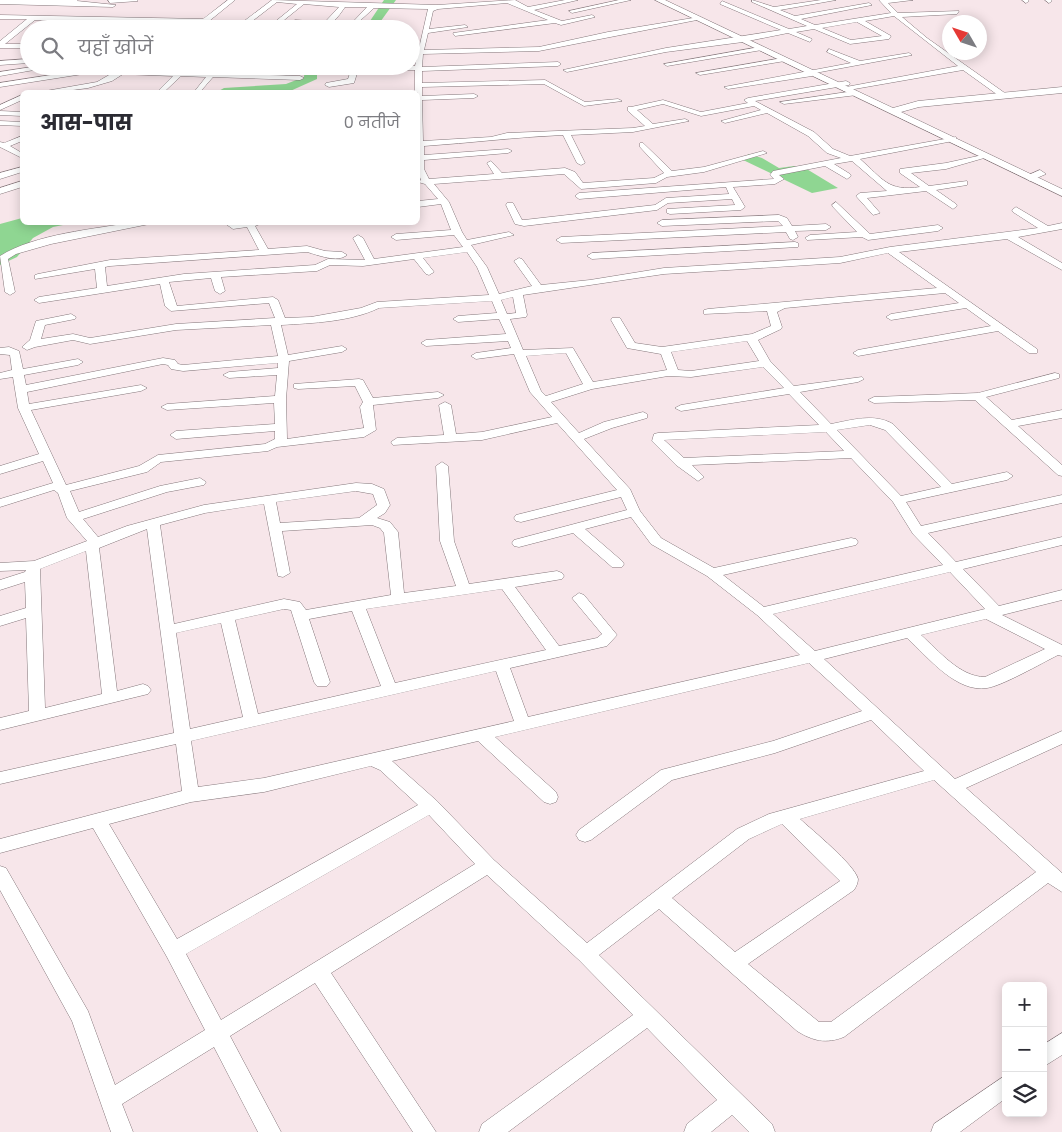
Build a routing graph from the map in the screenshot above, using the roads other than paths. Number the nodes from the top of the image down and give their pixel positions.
1 (232, 0) edge
2 (276, 0) edge
3 (510, 0) edge
4 (575, 0) edge
5 (628, 0) edge
6 (659, 0) edge
7 (669, 0) edge
8 (833, 0) edge
9 (910, 0) edge
10 (135, 1) edge
11 (754, 1) edge
12 (883, 1) edge
13 (0, 2) edge
14 (72, 2) edge
15 (111, 2) edge
16 (30, 3) junction
17 (302, 3) junction
18 (342, 3) edge
19 (457, 3) edge
20 (722, 3) dead end
21 (51, 4) junction
22 (948, 5) dead end
23 (372, 6) junction
24 (869, 6) dead end
25 (439, 7) junction
26 (528, 9) junction
27 (774, 9) junction
28 (572, 11) dead end
29 (62, 12) junction
30 (83, 12) dead end
31 (149, 12) dead end
32 (893, 12) junction
33 (957, 12) dead end
34 (0, 17) edge
35 (592, 17) dead end
36 (11, 18) junction
37 (33, 18) junction
38 (54, 18) junction
39 (794, 18) junction
40 (699, 19) junction
41 (857, 19) junction
42 (31, 20) edge
43 (138, 20) joint
44 (205, 20) edge
45 (250, 20) edge
46 (280, 20) edge
47 (330, 20) edge
48 (358, 20) edge
49 (499, 20) dead end
50 (555, 21) junction
51 (709, 24) junction
52 (1, 25) dead end
53 (815, 26) junction
54 (20, 29) edge
55 (790, 30) junction
56 (455, 34) dead end
57 (421, 35) junction
58 (12, 36) junction
59 (20, 36) dead end
60 (743, 39) junction
61 (810, 40) dead end
62 (603, 42) dead end
63 (0, 43) edge
64 (20, 45) edge
65 (420, 49) edge
66 (760, 49) junction
67 (829, 51) dead end
68 (910, 55) dead end
69 (474, 60) dead end
70 (783, 60) junction
71 (20, 62) edge
72 (0, 63) edge
73 (420, 63) edge
74 (420, 63) edge
75 (420, 63) edge
76 (558, 64) dead end
77 (667, 64) dead end
78 (859, 64) junction
79 (796, 66) junction
80 (966, 67) junction
81 (567, 70) dead end
82 (20, 71) edge
83 (813, 72) junction
84 (700, 73) dead end
85 (0, 74) edge
86 (73, 75) edge
87 (113, 75) edge
88 (148, 75) edge
89 (178, 75) edge
90 (211, 75) joint
91 (226, 75) joint
92 (289, 75) edge
93 (330, 75) edge
94 (353, 75) edge
95 (418, 75) edge
96 (257, 76) joint
97 (579, 76) dead end
98 (286, 77) junction
99 (300, 78) dead end
100 (724, 78) dead end
101 (144, 79) dead end
102 (555, 81) junction
103 (358, 82) dead end
104 (418, 84) junction
105 (836, 84) junction
106 (0, 85) edge
107 (728, 87) dead end
108 (850, 88) junction
109 (328, 89) edge
110 (353, 89) dead end
111 (70, 90) edge
112 (162, 90) edge
113 (199, 90) edge
114 (418, 90) edge
115 (1062, 90) edge
116 (2, 94) edge
117 (474, 96) dead end
118 (1006, 96) junction
119 (19, 98) edge
120 (618, 101) dead end
121 (836, 103) dead end
122 (756, 105) junction
123 (4, 106) edge
124 (899, 110) junction
125 (769, 112) junction
126 (0, 113) edge
127 (20, 114) edge
128 (685, 121) dead end
129 (725, 121) dead end
130 (0, 123) edge
131 (420, 123) edge
132 (20, 124) edge
133 (420, 124) edge
134 (650, 126) junction
135 (566, 132) junction
136 (20, 139) edge
137 (953, 139) junction
138 (2, 145) edge
139 (643, 145) dead end
140 (508, 151) dead end
141 (763, 153) dead end
142 (20, 155) edge
143 (987, 156) junction
144 (852, 159) junction
145 (491, 163) dead end
146 (581, 163) dead end
147 (827, 164) junction
148 (420, 166) edge
149 (0, 167) edge
150 (20, 171) edge
151 (11, 173) junction
152 (670, 174) junction
153 (0, 176) edge
154 (500, 176) junction
155 (847, 176) dead end
156 (1035, 176) junction
157 (964, 183) dead end
158 (426, 184) edge
159 (727, 184) junction
160 (1062, 184) edge
161 (20, 185) edge
162 (929, 188) junction
163 (0, 191) edge
164 (898, 192) junction
165 (1062, 193) edge
166 (579, 196) dead end
167 (735, 196) junction
168 (444, 200) junction
169 (662, 202) junction
170 (420, 204) edge
171 (510, 205) dead end
172 (572, 205) dead end
173 (836, 206) dead end
174 (953, 206) dead end
175 (732, 208) junction
176 (1016, 210) dead end
177 (670, 211) dead end
178 (876, 213) dead end
179 (738, 220) junction
180 (662, 223) dead end
181 (142, 225) edge
182 (251, 225) edge
183 (1062, 226) edge
184 (826, 228) dead end
185 (938, 228) dead end
186 (1048, 230) junction
187 (789, 231) junction
188 (457, 232) junction
189 (509, 234) dead end
190 (865, 235) junction
191 (1009, 236) junction
192 (396, 237) dead end
193 (358, 238) dead end
194 (561, 240) dead end
195 (795, 243) junction
196 (466, 246) junction
197 (739, 248) junction
198 (888, 250) junction
199 (265, 252) junction
200 (416, 256) junction
201 (592, 256) dead end
202 (370, 259) junction
203 (156, 260) junction
204 (519, 261) dead end
205 (802, 263) junction
206 (100, 265) junction
207 (741, 266) junction
208 (1062, 267) edge
209 (429, 272) dead end
210 (215, 274) junction
211 (38, 277) dead end
212 (160, 281) junction
213 (538, 288) junction
214 (102, 290) junction
215 (946, 290) junction
216 (220, 291) dead end
217 (10, 292) dead end
218 (518, 294) junction
219 (496, 298) junction
220 (39, 300) dead end
221 (967, 305) junction
222 (777, 307) junction
223 (708, 312) dead end
224 (504, 316) junction
225 (71, 317) dead end
226 (891, 317) dead end
227 (458, 319) dead end
228 (616, 320) dead end
229 (278, 321) junction
230 (999, 328) junction
231 (513, 337) junction
232 (752, 338) junction
233 (426, 343) dead end
234 (32, 344) junction
235 (342, 349) dead end
236 (662, 350) junction
237 (0, 351) edge
238 (1033, 351) dead end
239 (519, 352) junction
240 (15, 353) junction
241 (858, 353) dead end
242 (476, 356) dead end
243 (78, 362) dead end
244 (766, 363) junction
245 (283, 365) junction
246 (18, 372) junction
247 (674, 373) junction
248 (229, 375) dead end
249 (0, 376) edge
250 (1055, 376) dead end
251 (858, 379) dead end
252 (298, 386) dead end
253 (590, 386) junction
254 (141, 388) dead end
255 (792, 389) junction
256 (20, 390) junction
257 (978, 396) junction
258 (280, 399) junction
259 (442, 400) joint
260 (874, 400) dead end
261 (543, 401) junction
262 (369, 402) junction
263 (167, 407) dead end
264 (24, 408) junction
265 (681, 408) dead end
266 (1062, 414) edge
267 (643, 416) dead end
268 (559, 418) junction
269 (1010, 424) junction
270 (280, 427) junction
271 (829, 428) junction
272 (176, 435) dead end
273 (451, 438) junction
274 (576, 438) junction
275 (397, 442) dead end
276 (278, 444) junction
277 (854, 454) junction
278 (45, 456) junction
279 (680, 462) junction
280 (442, 466) dead end
281 (0, 470) edge
282 (1062, 472) edge
283 (1007, 476) dead end
284 (698, 478) dead end
285 (200, 482) dead end
286 (59, 487) junction
287 (950, 489) junction
288 (625, 492) junction
289 (268, 498) junction
290 (1062, 499) edge
291 (898, 500) junction
292 (0, 503) edge
293 (634, 512) junction
294 (74, 518) junction
295 (521, 518) dead end
296 (364, 520) junction
297 (153, 523) junction
298 (274, 527) junction
299 (576, 528) junction
300 (918, 531) junction
301 (1062, 540) edge
302 (850, 542) dead end
303 (519, 543) dead end
304 (94, 545) junction
305 (617, 564) dead end
306 (950, 565) junction
307 (0, 567) edge
308 (34, 570) junction
309 (283, 573) dead end
310 (712, 573) junction
311 (557, 576) dead end
312 (506, 584) junction
313 (0, 585) edge
314 (464, 590) junction
315 (1062, 595) edge
316 (579, 598) dead end
317 (398, 599) junction
318 (356, 605) junction
319 (33, 611) junction
320 (762, 612) junction
321 (991, 612) junction
322 (300, 616) junction
323 (227, 617) junction
324 (0, 621) edge
325 (168, 630) junction
326 (910, 633) junction
327 (1060, 650) edge
328 (556, 653) junction
329 (812, 657) junction
330 (501, 665) junction
331 (322, 682) dead end
332 (143, 690) dead end
333 (390, 690) junction
334 (110, 698) junction
335 (874, 713) junction
336 (37, 715) junction
337 (252, 720) junction
338 (0, 724) edge
339 (523, 724) junction
340 (481, 734) junction
341 (182, 736) junction
342 (1062, 737) edge
343 (383, 765) junction
344 (938, 773) junction
345 (0, 778) edge
346 (954, 787) junction
347 (191, 795) junction
348 (550, 797) dead end
349 (431, 806) junction
350 (785, 816) junction
351 (97, 819) junction
352 (585, 835) dead end
353 (0, 846) edge
354 (488, 865) junction
355 (0, 873) edge
356 (1055, 878) edge
357 (659, 898) junction
358 (174, 952) junction
359 (586, 954) junction
360 (734, 963) junction
361 (318, 970) junction
362 (647, 1016) junction
363 (216, 1034) junction
364 (1062, 1044) edge
365 (1047, 1054) edge
366 (1002, 1088) edge
367 (110, 1100) junction
368 (732, 1102) junction
369 (954, 1129) edge
370 (122, 1132) edge
371 (270, 1132) edge
372 (424, 1132) edge
373 (490, 1132) edge
374 (695, 1132) edge
375 (764, 1132) edge

1 - 44 street
2 - 17 street
2 - 45 street
3 - 19 street
3 - 26 street
4 - 26 street
5 - 28 street
6 - 40 main road
7 - 60 main road
8 - 27 street
9 - 12 street
10 - 15 street
11 - 27 street
12 - 32 street
13 - 16 street
14 - 15 street
14 - 21 street
14 - 29 street
16 - 21 street
16 - 36 street
17 - 18 street
17 - 46 street
18 - 23 street
18 - 47 street
19 - 25 street
20 - 55 street
21 - 37 street
22 - 32 street
23 - 25 street
23 - 48 street
24 - 39 street
25 - 57 street
26 - 50 street
27 - 39 street
29 - 30 street
29 - 38 street
31 - 43 street
32 - 33 street
32 - 41 street
32 - 80 street
34 - 36 street
35 - 50 street
36 - 37 street
36 - 52 street
37 - 38 street
37 - 42 street
38 - 43 street
39 - 53 street
40 - 51 main road
40 - 73 street
41 - 53 street
41 - 53 street
49 - 57 street
50 - 56 street
51 - 60 main road
51 - 62 street
53 - 55 street
54 - 58 street
55 - 60 street
55 - 61 street
57 - 65 street
58 - 59 street
58 - 63 street
60 - 66 main road
60 - 81 street
60 - 83 main road
63 - 64 street
66 - 70 main road
66 - 77 street
67 - 78 street
68 - 78 street
69 - 74 street
70 - 79 main road
70 - 84 street
71 - 72 street
75 - 76 street
78 - 83 street
79 - 83 main road
79 - 100 street
80 - 108 street
80 - 118 street
82 - 85 street
83 - 105 main road
83 - 107 street
83 - 108 main road
86 - 106 street
87 - 111 street
88 - 101 street
89 - 112 street
90 - 91 street
90 - 113 street
91 - 96 street
92 - 98 street
93 - 109 street
94 - 109 street
95 - 104 street
96 - 98 street
97 - 102 street
98 - 99 street
102 - 104 street
102 - 120 street
103 - 110 street
104 - 114 street
105 - 108 main road
105 - 122 street
108 - 122 street
108 - 124 main road
115 - 118 main road
116 - 119 street
117 - 131 street
118 - 124 main road
119 - 123 street
121 - 125 street
122 - 125 street
122 - 134 street
124 - 137 main road
124 - 156 main road
125 - 129 street
125 - 144 street
126 - 127 street
128 - 134 street
130 - 132 street
133 - 135 street
134 - 135 street
135 - 146 street
136 - 138 street
137 - 143 main road
137 - 144 street
138 - 142 street
139 - 152 street
140 - 148 street
141 - 152 street
143 - 156 main road
143 - 162 street
144 - 147 street
144 - 164 street
145 - 154 street
147 - 155 street
147 - 159 street
148 - 158 street
149 - 151 street
150 - 151 street
151 - 153 street
152 - 154 street
154 - 158 street
156 - 160 main road
156 - 165 main road
157 - 162 street
158 - 168 street
159 - 166 street
159 - 167 street
161 - 163 street
162 - 164 street
162 - 174 street
164 - 178 street
167 - 169 street
167 - 175 street
168 - 170 street
168 - 188 street
169 - 171 street
169 - 172 street
173 - 190 street
175 - 177 street
175 - 179 street
176 - 186 street
179 - 180 street
179 - 187 street
181 - 217 street
182 - 199 street
183 - 186 street
184 - 187 street
185 - 190 street
186 - 191 street
187 - 194 street
187 - 195 street
188 - 192 street
188 - 196 street
189 - 196 street
190 - 195 street
190 - 198 street
191 - 198 street
191 - 208 street
193 - 202 street
195 - 197 street
195 - 205 street
196 - 200 street
196 - 219 street
197 - 201 street
197 - 207 street
198 - 205 street
198 - 215 street
199 - 202 street
199 - 203 street
200 - 202 street
200 - 209 street
202 - 210 street
203 - 206 street
203 - 212 street
204 - 213 street
205 - 207 street
206 - 211 street
206 - 214 street
207 - 213 street
210 - 212 street
210 - 216 street
212 - 214 street
212 - 229 street
213 - 218 street
214 - 220 street
215 - 221 street
215 - 222 street
218 - 219 street
218 - 224 street
219 - 224 street
219 - 229 street
221 - 226 street
221 - 230 street
222 - 223 street
222 - 232 street
224 - 227 street
224 - 231 street
225 - 234 street
228 - 236 street
229 - 234 street
229 - 245 street
230 - 238 street
230 - 241 street
231 - 233 street
231 - 239 street
232 - 236 street
232 - 244 street
234 - 240 street
235 - 245 street
236 - 247 street
237 - 240 street
239 - 242 street
239 - 253 street
239 - 261 street
240 - 246 street
243 - 246 street
244 - 247 street
244 - 255 street
245 - 248 street
245 - 256 street
245 - 258 street
246 - 249 street
246 - 256 street
247 - 253 street
250 - 257 street
251 - 255 street
252 - 262 street
253 - 261 street
254 - 264 street
255 - 265 street
255 - 271 street
256 - 264 street
257 - 260 street
257 - 269 street
258 - 263 street
258 - 270 street
259 - 262 street
259 - 273 street
261 - 268 street
262 - 276 street
264 - 278 street
266 - 269 street
267 - 274 street
268 - 273 street
268 - 274 street
269 - 282 street
270 - 272 street
270 - 276 street
271 - 277 street
271 - 279 street
271 - 287 street
273 - 275 street
274 - 288 street
276 - 286 street
277 - 279 street
277 - 291 street
278 - 281 street
278 - 286 street
279 - 284 street
280 - 314 street
283 - 287 street
285 - 294 street
286 - 292 street
286 - 294 street
287 - 291 street
288 - 293 street
288 - 295 street
289 - 296 street
289 - 297 street
289 - 298 street
290 - 300 street
291 - 300 street
293 - 299 street
293 - 310 street
294 - 304 street
296 - 298 street
296 - 317 street
297 - 304 street
297 - 325 street
298 - 309 street
299 - 303 street
299 - 305 street
300 - 306 street
301 - 306 street
302 - 310 street
304 - 308 street
304 - 334 street
306 - 320 street
306 - 321 street
307 - 308 street
308 - 313 street
308 - 319 street
310 - 320 street
311 - 312 street
312 - 314 street
312 - 328 street
314 - 317 street
315 - 321 street
316 - 328 street
317 - 318 street
318 - 322 street
318 - 333 street
319 - 324 street
319 - 336 street
320 - 329 street
321 - 326 street
321 - 327 street
322 - 323 street
322 - 331 street
323 - 325 street
323 - 337 street
325 - 341 street
326 - 327 street
326 - 329 street
328 - 330 street
329 - 335 street
329 - 339 street
330 - 333 street
330 - 339 street
332 - 334 street
333 - 337 street
334 - 336 street
335 - 344 street
335 - 352 street
336 - 338 street
337 - 341 street
339 - 340 street
340 - 343 street
340 - 348 street
341 - 345 street
341 - 347 street
342 - 346 street
343 - 347 street
343 - 349 street
344 - 346 street
344 - 350 street
346 - 356 street
347 - 351 street
349 - 354 street
349 - 358 street
350 - 357 street
350 - 360 street
351 - 353 street
351 - 358 street
354 - 359 street
354 - 361 street
355 - 367 street
356 - 360 street
357 - 359 street
357 - 360 street
358 - 363 street
359 - 362 street
361 - 363 street
361 - 372 street
362 - 368 street
362 - 373 street
363 - 367 street
363 - 371 street
364 - 365 street
366 - 369 street
367 - 370 street
368 - 374 street
368 - 375 street

